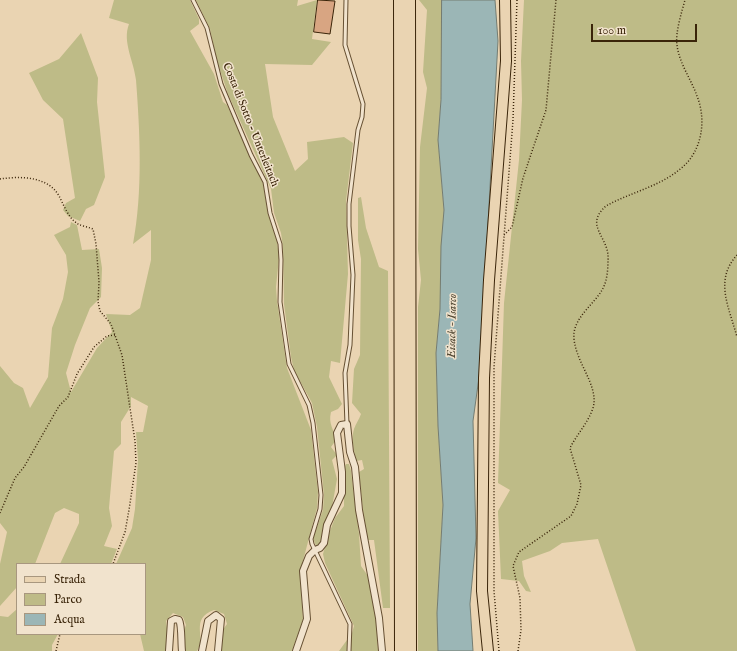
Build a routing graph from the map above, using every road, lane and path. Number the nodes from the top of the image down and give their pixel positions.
1 (193, 0) edge
2 (346, 0) edge
3 (400, 0) edge
4 (410, 0) edge
5 (505, 0) edge
6 (516, 0) edge
7 (556, 0) edge
8 (685, 0) edge
9 (0, 179) edge
10 (503, 236) junction
11 (737, 255) edge
12 (115, 335) junction
13 (737, 337) edge
14 (347, 424) junction
15 (0, 513) edge
16 (315, 550) junction
17 (113, 563) edge
18 (60, 635) edge
19 (56, 651) edge
20 (169, 651) edge
21 (182, 651) edge
22 (202, 651) edge
23 (218, 651) edge
24 (296, 651) edge
25 (349, 651) edge
26 (382, 651) edge
27 (401, 651) edge
28 (410, 651) edge
29 (488, 651) edge
30 (499, 651) edge
31 (518, 651) edge

1 - 16 lane, Costa di Sotto - Unterleitach
2 - 14 lane
3 - 27 highway
4 - 28 highway
5 - 29 main road
6 - 10 path
7 - 10 path
8 - 31 path
9 - 12 path
10 - 30 path
11 - 13 path
12 - 15 path
12 - 17 path
14 - 16 street
14 - 26 street
16 - 24 street
16 - 25 lane, Costa di Sotto - Unterleitach
18 - 19 path
20 - 21 street
22 - 23 street

